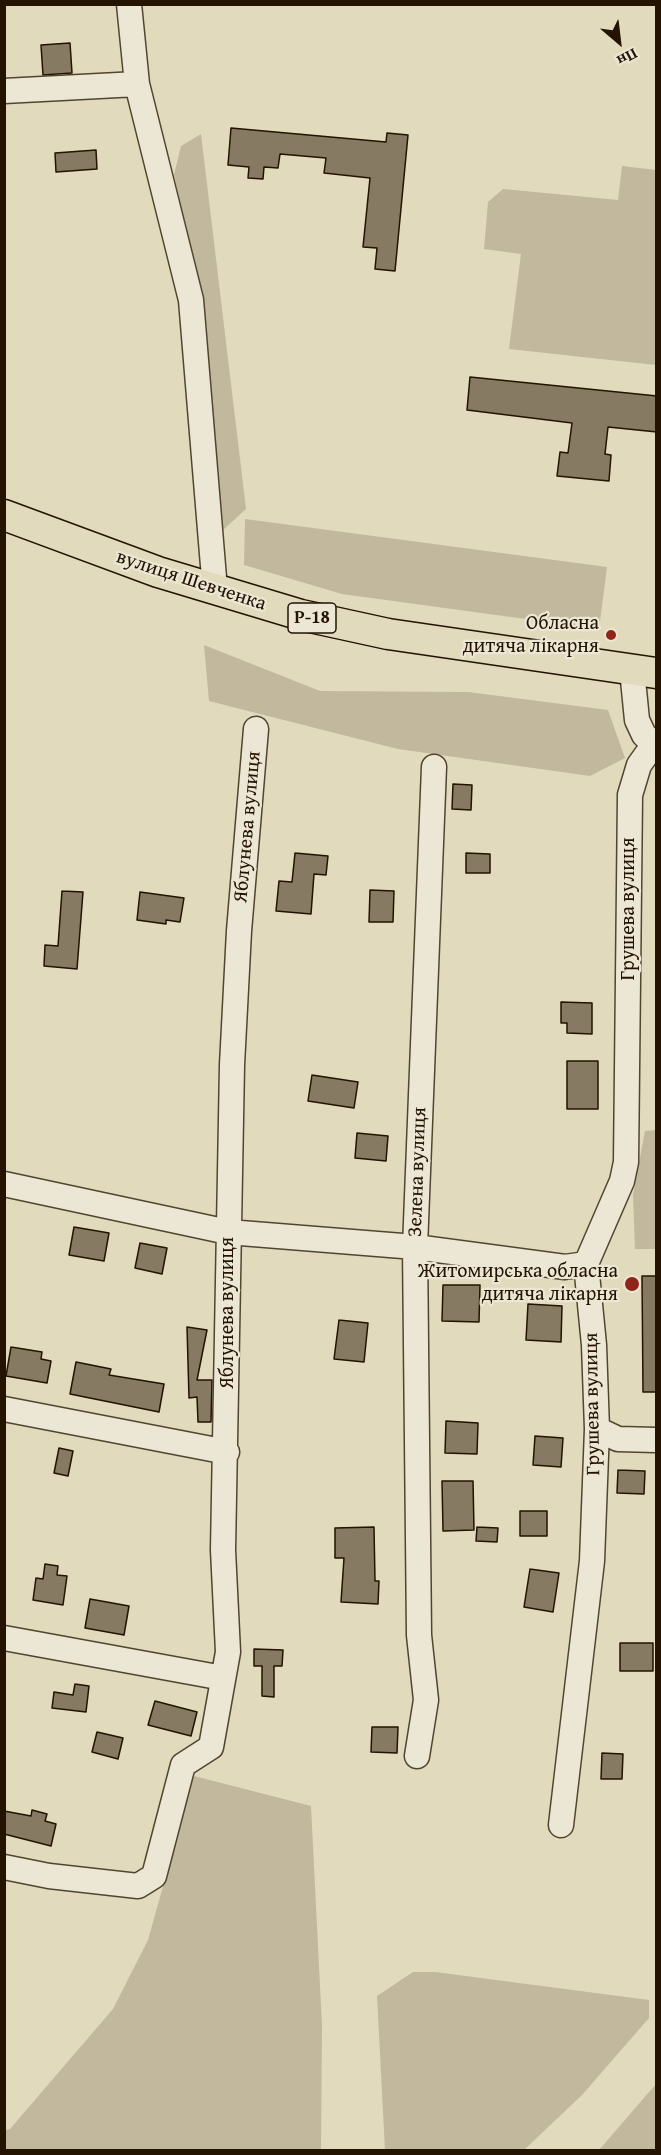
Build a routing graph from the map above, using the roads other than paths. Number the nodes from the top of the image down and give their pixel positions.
1 (129, 4) edge
2 (137, 84) junction
3 (4, 91) edge
4 (4, 515) edge
5 (215, 590) junction
6 (644, 671) edge
7 (256, 729) dead end
8 (656, 744) edge
9 (434, 767) dead end
10 (4, 1184) edge
11 (228, 1232) junction
12 (415, 1247) junction
13 (586, 1264) junction
14 (4, 1409) edge
15 (597, 1429) junction
16 (657, 1440) edge
17 (227, 1452) junction
18 (4, 1638) edge
19 (223, 1678) junction
20 (417, 1756) dead end
21 (561, 1825) dead end
22 (4, 1867) edge

1 - 2 street
2 - 3 street
2 - 5 street
4 - 5 main road, вулиця Шевченка / Р-18
5 - 6 main road, вулиця Шевченка / Р-18
6 - 8 street
7 - 11 street, Яблунева вулиця
8 - 13 street, Грушева вулиця
9 - 12 street, Зелена вулиця
10 - 11 street
11 - 12 street
11 - 17 street, Яблунева вулиця
12 - 13 street
12 - 20 street, Зелена вулиця
13 - 15 street, Грушева вулиця
14 - 17 street
15 - 16 street
15 - 21 street, Грушева вулиця
17 - 19 street, Яблунева вулиця
18 - 19 street
19 - 22 street, Яблунева вулиця

